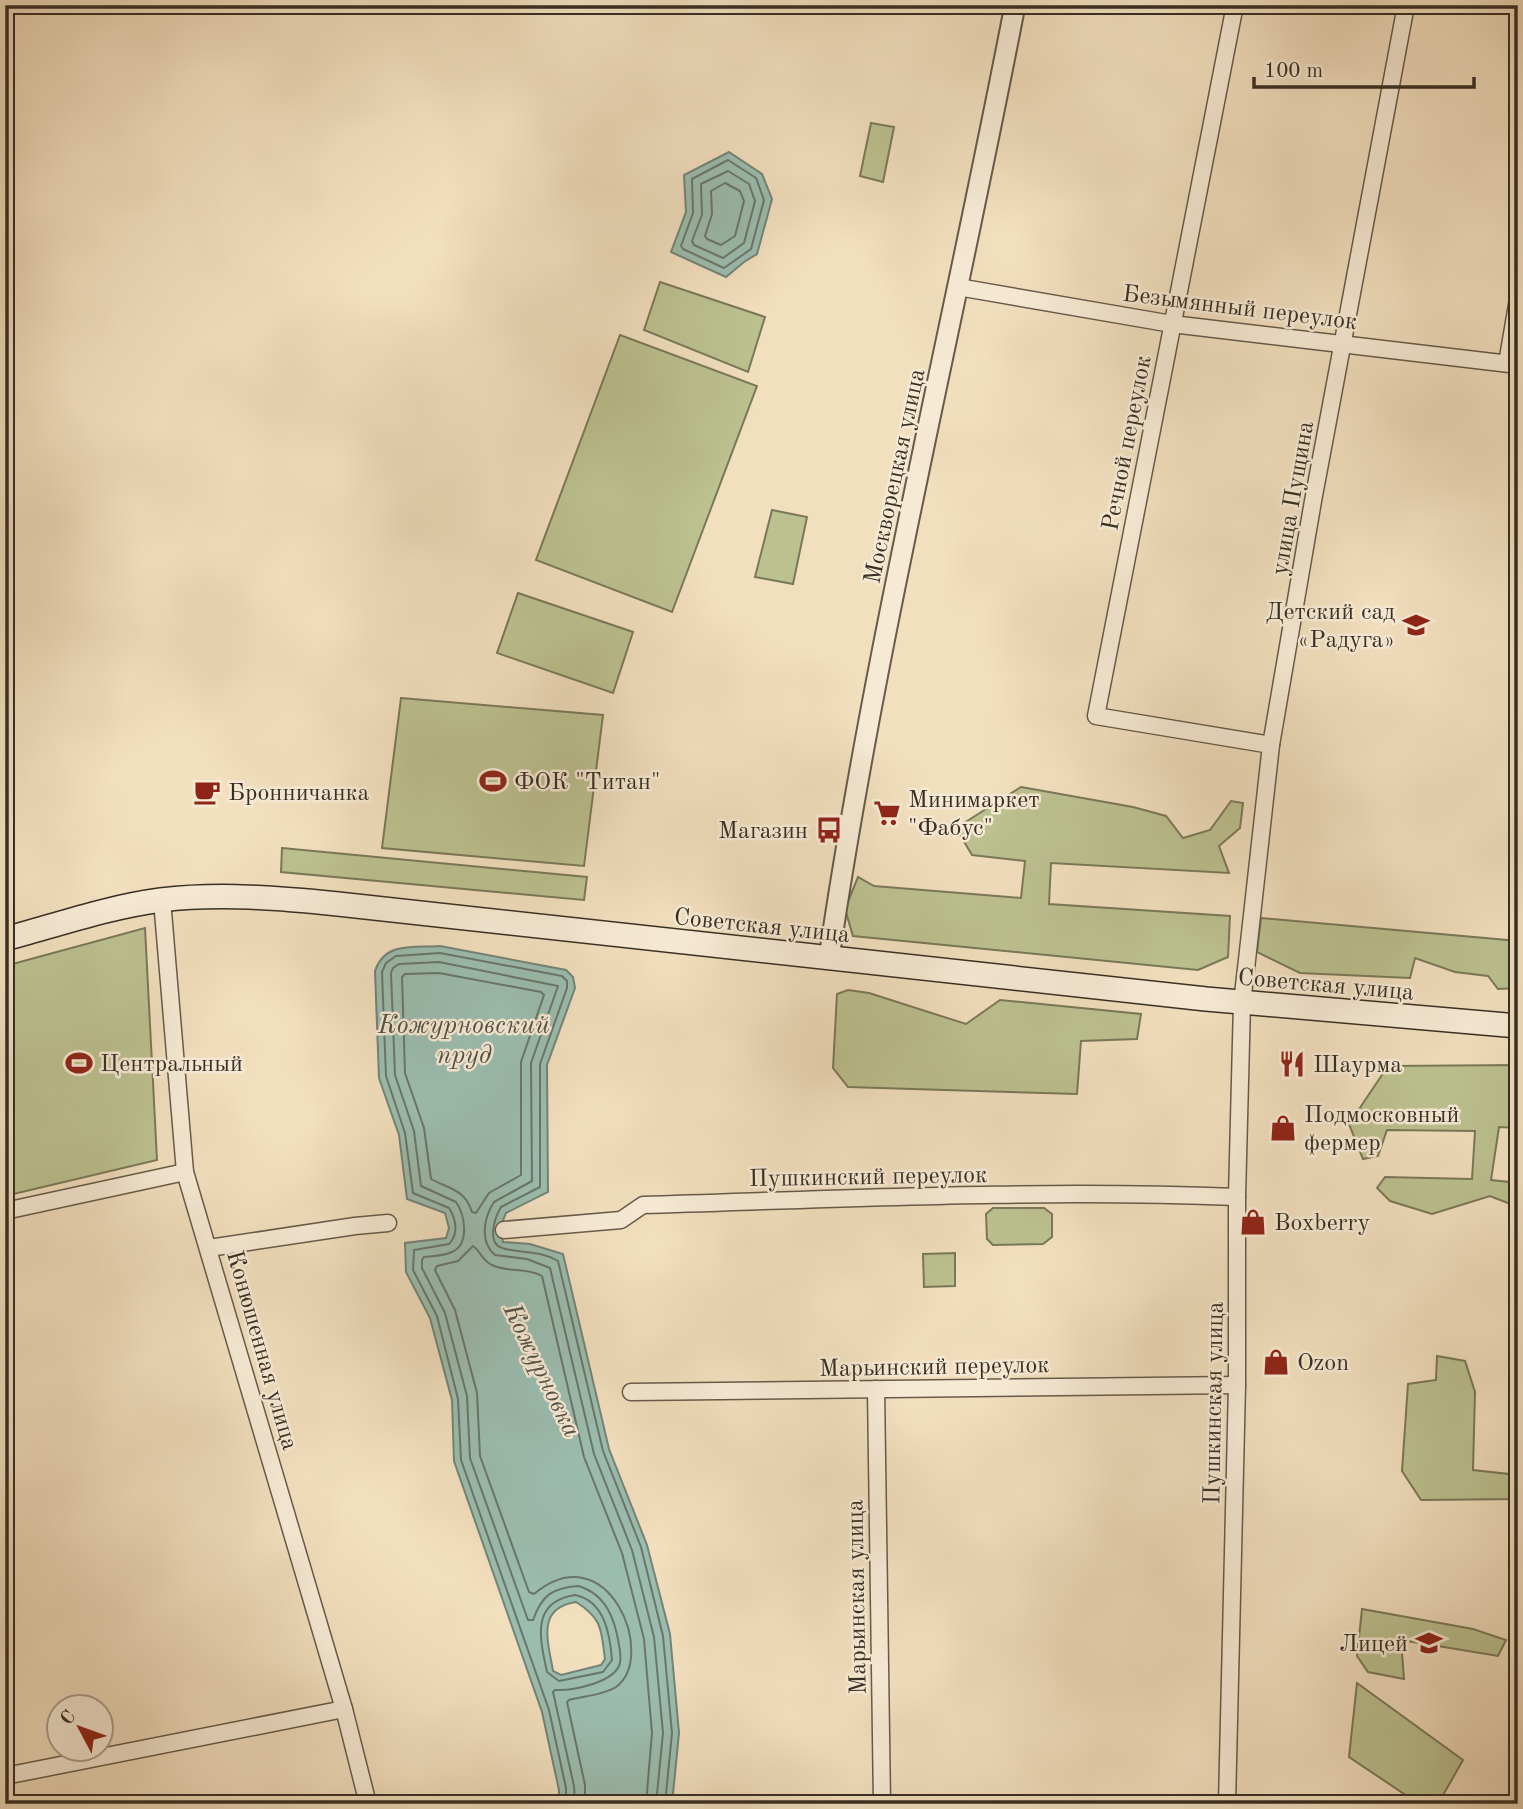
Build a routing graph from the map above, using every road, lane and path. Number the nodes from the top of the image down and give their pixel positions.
1 (1015, 5) edge
2 (1235, 5) edge
3 (1406, 5) edge
4 (958, 287) junction
5 (1518, 299) edge
6 (1172, 324) junction
7 (1343, 344) junction
8 (1512, 364) edge
9 (1271, 745) junction
10 (162, 900) junction
11 (5, 939) edge
12 (829, 958) junction
13 (1242, 1003) junction
14 (1518, 1026) edge
15 (185, 1172) junction
16 (1237, 1197) junction
17 (5, 1211) edge
18 (388, 1223) dead end
19 (504, 1230) dead end
20 (209, 1248) junction
21 (1237, 1385) junction
22 (876, 1389) junction
23 (631, 1392) dead end
24 (344, 1709) junction
25 (5, 1776) edge
26 (368, 1804) edge
27 (882, 1804) edge
28 (1227, 1804) edge

1 - 4 street, Москворецкая улица
2 - 6 street, Речной переулок
3 - 7 street, улица Пущина
4 - 6 street, Безымянный переулок
4 - 12 street, Москворецкая улица
5 - 8 street
6 - 7 street, Безымянный переулок
6 - 9 street, Речной переулок
7 - 8 street, Безымянный переулок
7 - 9 street, улица Пущина
9 - 13 street, улица Пущина
10 - 11 main road, Советская улица
10 - 12 main road, Советская улица
10 - 15 street, Конюшенная улица
12 - 13 main road, Советская улица
13 - 14 main road, Советская улица
13 - 16 street, Пушкинская улица
15 - 17 street
15 - 20 street, Конюшенная улица
16 - 19 street, Пушкинский переулок
16 - 21 street, Пушкинская улица
18 - 20 street
20 - 24 street, Конюшенная улица
21 - 22 street, Марьинский переулок
21 - 28 street, Пушкинская улица
22 - 23 street, Марьинский переулок
22 - 27 street, Марьинская улица
24 - 25 street
24 - 26 street, Конюшенная улица

